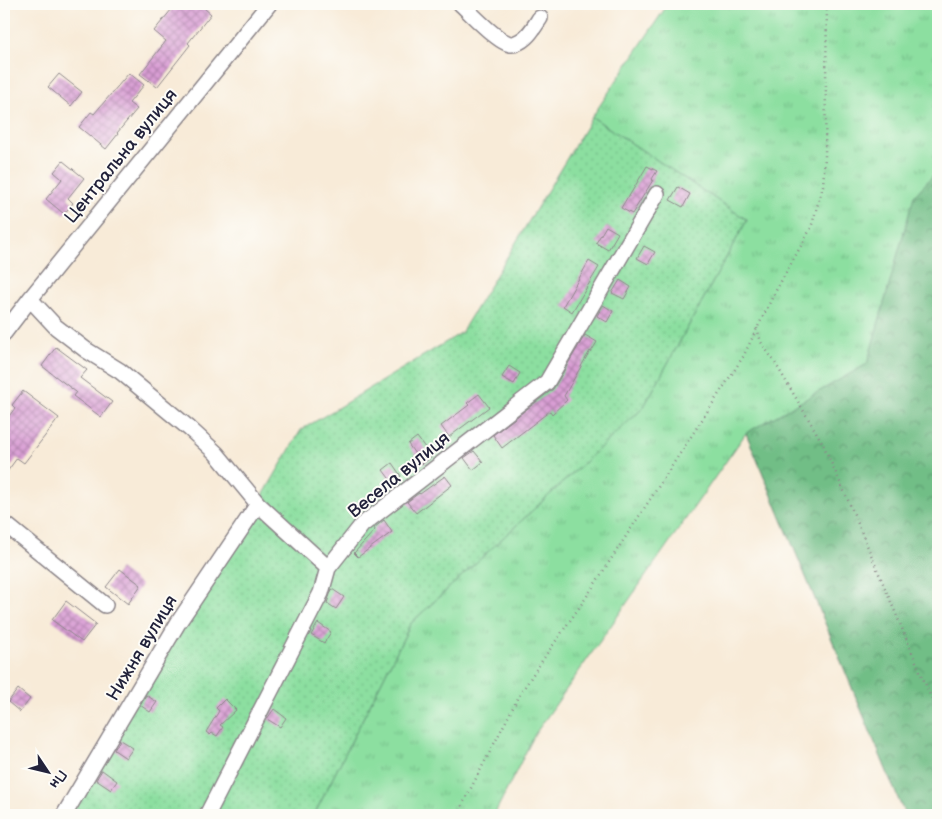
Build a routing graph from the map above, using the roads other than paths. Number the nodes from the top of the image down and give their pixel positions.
1 (269, 4) edge
2 (461, 4) edge
3 (540, 18) dead end
4 (656, 194) dead end
5 (30, 299) junction
6 (4, 333) edge
7 (258, 504) junction
8 (4, 523) edge
9 (328, 568) junction
10 (105, 605) dead end
11 (64, 815) edge
12 (206, 815) edge

1 - 5 street, Центральна вулиця
2 - 3 street
4 - 9 street, Весела вулиця
5 - 6 street, Центральна вулиця
5 - 7 street
7 - 9 street
7 - 11 street, Нижня вулиця
8 - 10 street
9 - 12 street, Весела вулиця

